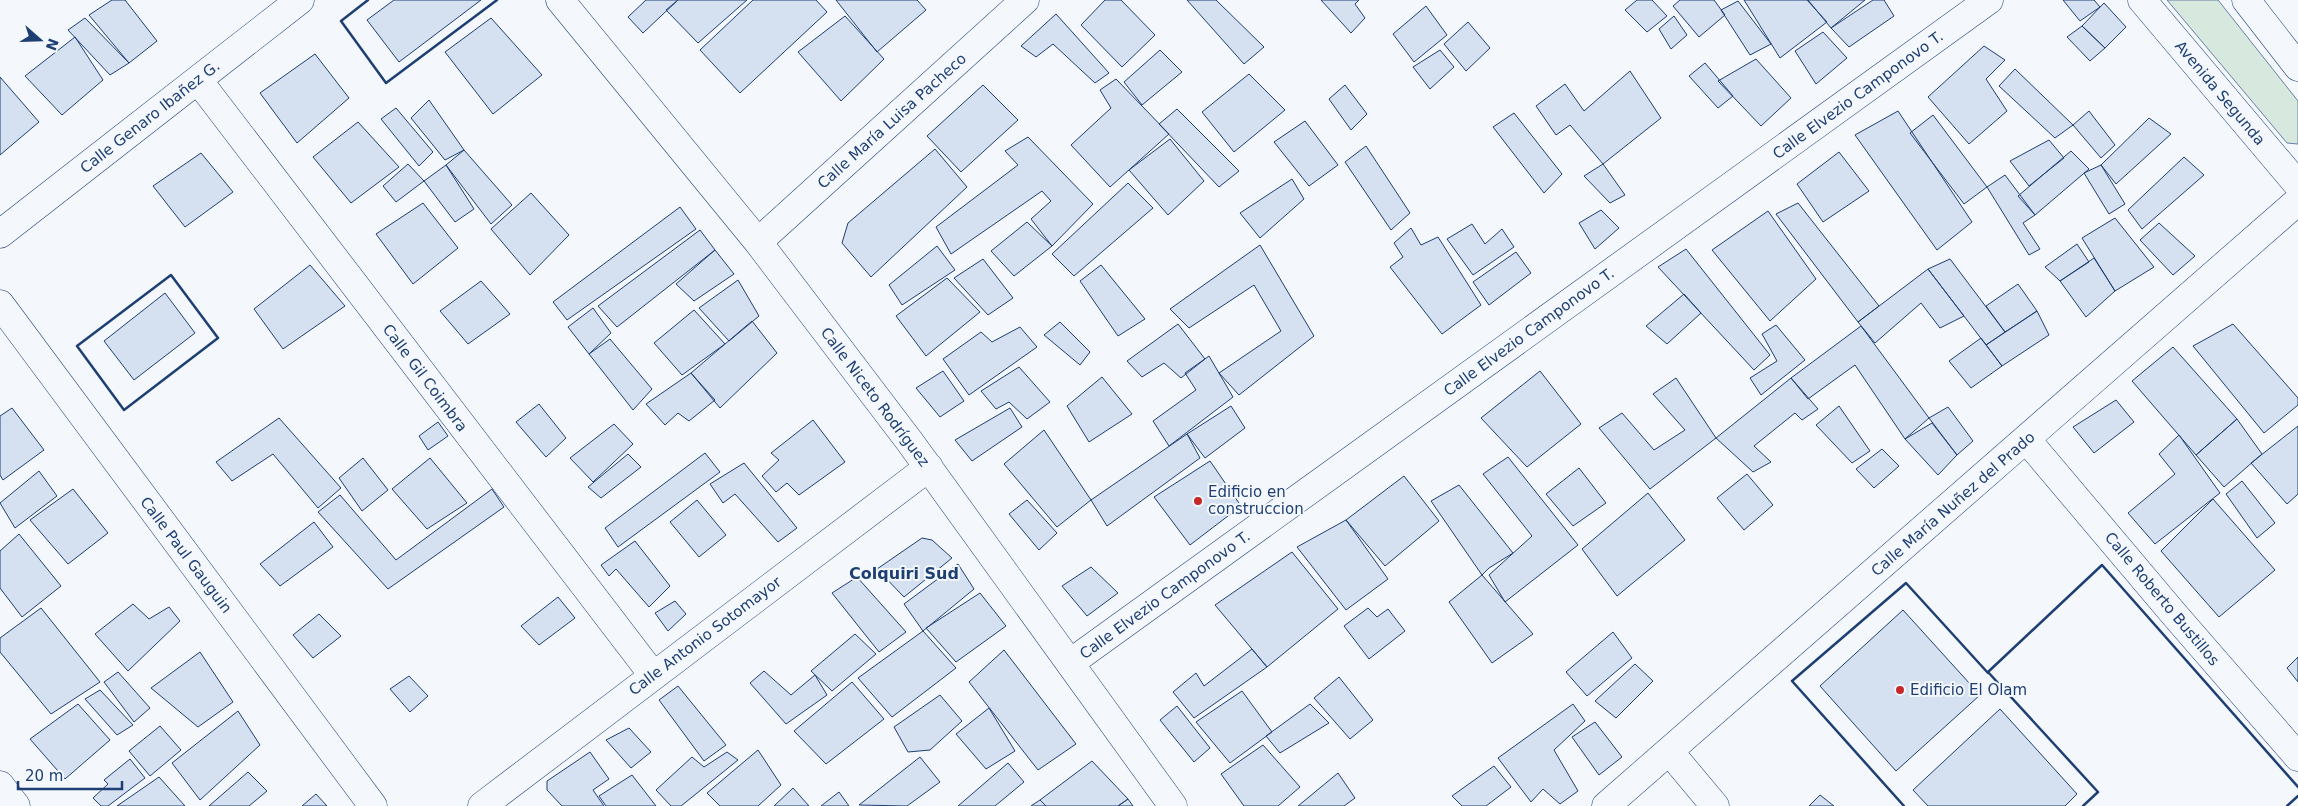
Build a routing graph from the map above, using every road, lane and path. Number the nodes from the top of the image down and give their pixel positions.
1 (300, 0) edge
2 (560, 0) edge
3 (1025, 0) edge
4 (1989, 0) edge
5 (2142, 0) edge
6 (2246, 0) edge
7 (2298, 67) edge
8 (198, 80) junction
9 (2298, 186) edge
10 (2298, 201) edge
11 (0, 234) edge
12 (758, 242) junction
13 (0, 304) edge
14 (2027, 440) junction
15 (929, 467) junction
16 (1070, 663) junction
17 (652, 675) junction
18 (1669, 751) junction
19 (2298, 757) edge
20 (0, 785) edge
21 (16, 806) edge
22 (373, 806) edge
23 (482, 806) edge
24 (1173, 806) edge
25 (1606, 806) edge
26 (1715, 806) edge

1 - 8 street, Calle Genaro Ibañez G.
2 - 12 street, Calle Niceto Rodríguez
3 - 12 street, Calle María Luisa Pacheco
4 - 16 street, Calle Elvezio Camponovo T.
5 - 9 street, Avenida Segunda
6 - 7 street
8 - 11 street, Calle Genaro Ibañez G.
8 - 17 street, Calle Gil Coimbra
10 - 14 street, Calle María Nuñez del Prado
12 - 15 street, Calle Niceto Rodríguez
13 - 22 street, Calle Paul Gauguin
14 - 18 street, Calle María Nuñez del Prado
14 - 19 street, Calle Roberto Bustillos
15 - 16 street, Calle Niceto Rodríguez
15 - 17 street, Calle Antonio Sotomayor
16 - 24 street, Calle Niceto Rodríguez
17 - 23 street, Calle Antonio Sotomayor
18 - 25 street, Calle María Nuñez del Prado
18 - 26 street
20 - 21 street

